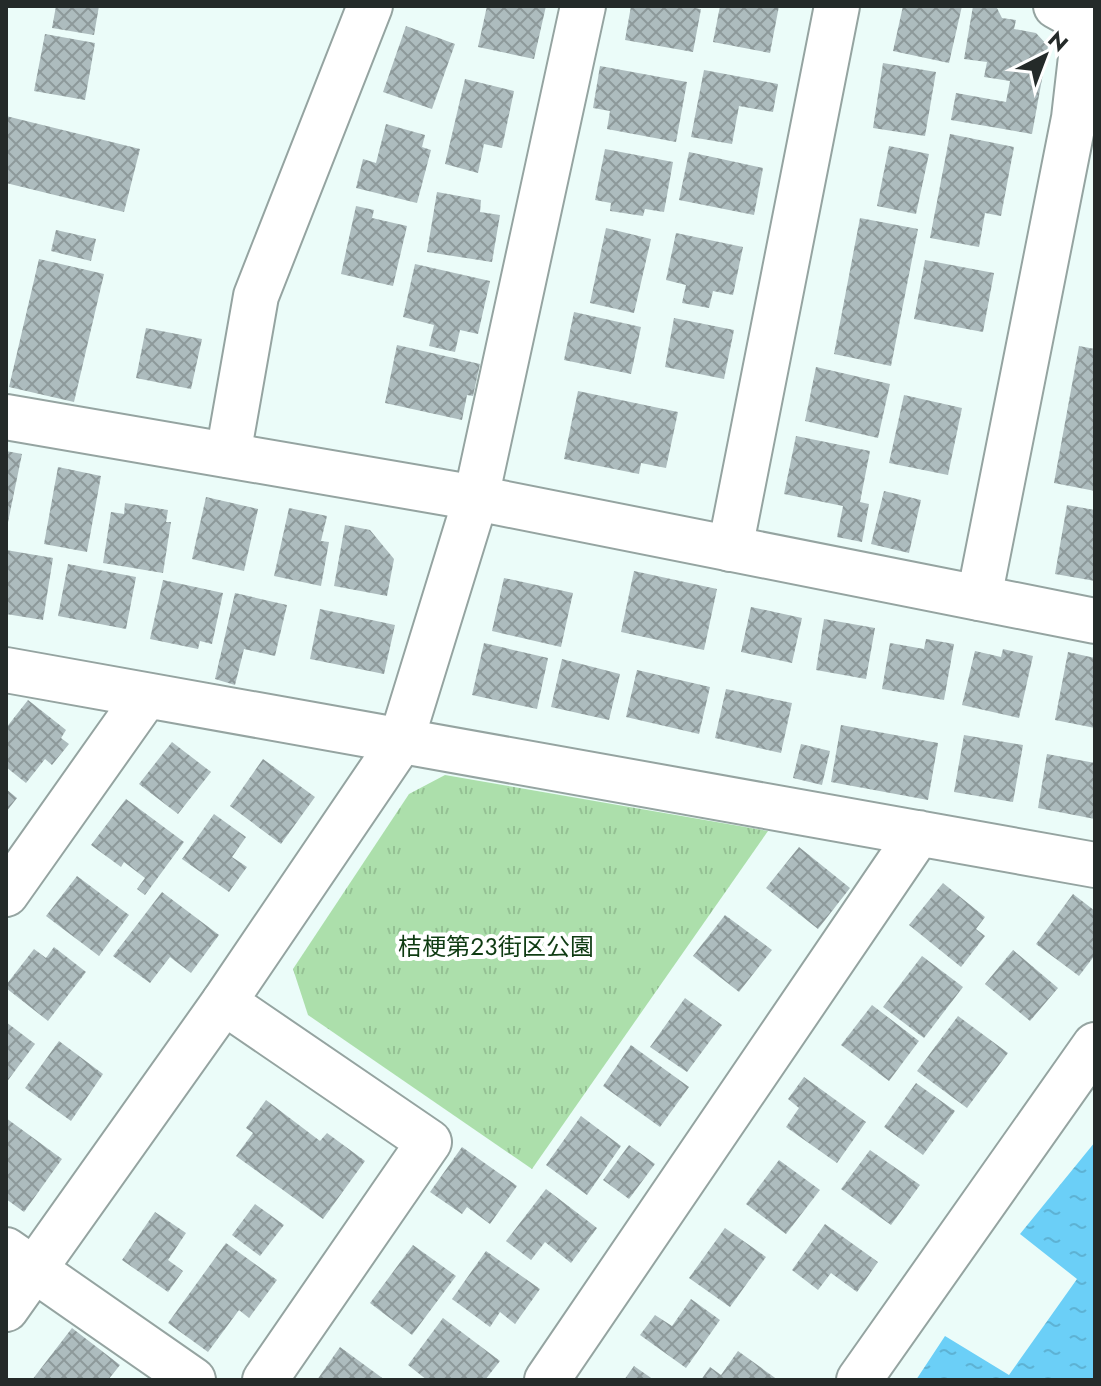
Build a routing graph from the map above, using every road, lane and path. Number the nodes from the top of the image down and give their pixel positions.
1 (370, 6) edge
2 (583, 6) edge
3 (837, 6) edge
4 (1056, 6) edge
5 (1084, 120) edge
6 (6, 417) edge
7 (228, 455) junction
8 (476, 498) junction
9 (730, 549) junction
10 (979, 598) junction
11 (1095, 621) edge
12 (6, 670) edge
13 (146, 696) junction
14 (401, 741) junction
15 (919, 833) junction
16 (1095, 865) edge
17 (6, 894) edge
18 (224, 1002) junction
19 (1095, 1045) edge
20 (20, 1260) edge
21 (6, 1309) edge
22 (193, 1380) edge
23 (265, 1380) edge
24 (547, 1380) edge
25 (859, 1380) edge

1 - 7 street
2 - 8 street
3 - 9 street
4 - 5 street
5 - 10 street
6 - 7 street
7 - 8 street
8 - 9 street
8 - 14 street
9 - 10 street
10 - 11 street
12 - 13 street
13 - 14 street
13 - 17 street
14 - 15 street
14 - 18 street
15 - 16 street
15 - 24 street
18 - 20 street
18 - 23 street
19 - 25 street
20 - 21 street
20 - 22 street

